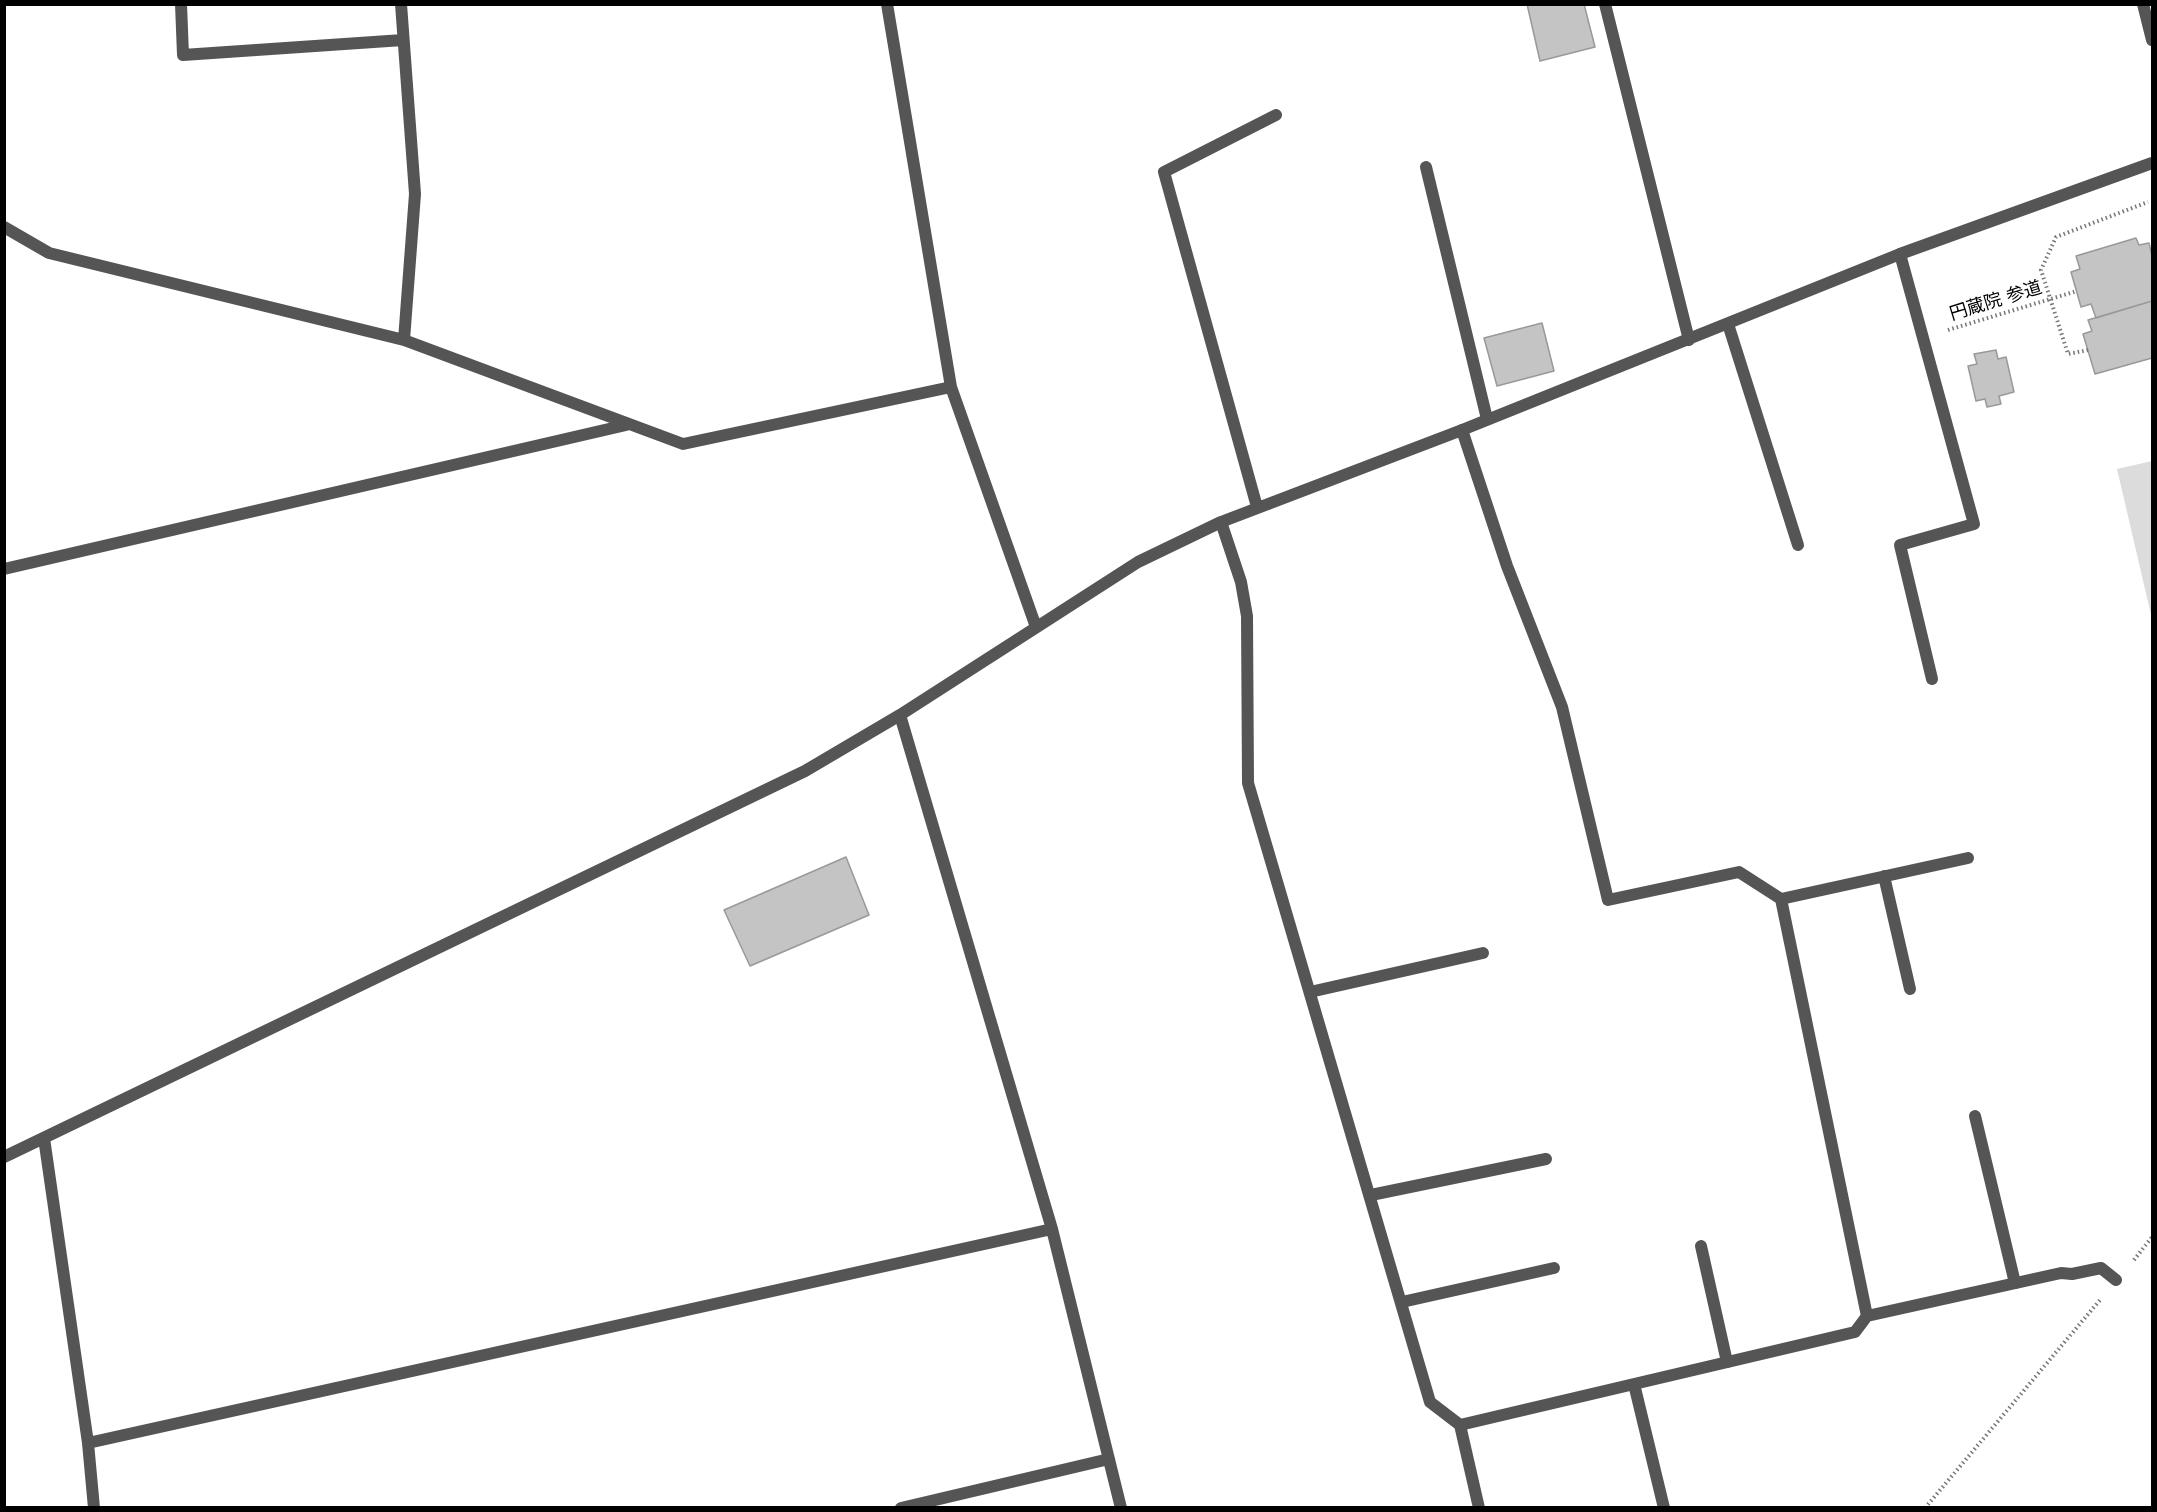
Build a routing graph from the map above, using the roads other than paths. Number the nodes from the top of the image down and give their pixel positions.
1 (181, 4) edge
2 (401, 4) edge
3 (887, 4) edge
4 (1605, 4) edge
5 (2143, 4) edge
6 (403, 40) junction
7 (2152, 40) edge
8 (1276, 115) dead end
9 (2152, 163) edge
10 (1426, 167) dead end
11 (4, 227) edge
12 (1900, 254) junction
13 (1728, 324) junction
14 (404, 340) junction
15 (1689, 340) junction
16 (951, 387) junction
17 (1487, 420) junction
18 (627, 424) junction
19 (1462, 430) junction
20 (1257, 507) junction
21 (1221, 522) junction
22 (1798, 545) dead end
23 (4, 568) edge
24 (1036, 627) junction
25 (1932, 679) dead end
26 (900, 716) junction
27 (1968, 858) dead end
28 (1884, 876) junction
29 (1781, 899) junction
30 (1483, 953) dead end
31 (1910, 989) dead end
32 (1310, 992) junction
33 (1975, 1116) dead end
34 (44, 1138) junction
35 (4, 1157) edge
36 (1546, 1159) dead end
37 (1371, 1195) junction
38 (1052, 1229) junction
39 (1701, 1246) dead end
40 (1554, 1268) dead end
41 (2116, 1280) road end
42 (2015, 1283) junction
43 (1402, 1302) junction
44 (1867, 1316) junction
45 (1727, 1362) junction
46 (1634, 1384) junction
47 (1460, 1425) junction
48 (88, 1443) junction
49 (1109, 1460) junction
50 (94, 1508) edge
51 (901, 1508) edge
52 (1121, 1508) edge
53 (1479, 1508) edge
54 (1664, 1508) edge

1 - 6 street
2 - 6 street
3 - 16 street
4 - 15 street
5 - 7 street
6 - 14 street
8 - 20 street
9 - 12 street
10 - 17 street
11 - 14 street
12 - 13 street
12 - 25 street
13 - 15 street
13 - 22 street
14 - 18 street
15 - 17 street
16 - 18 street
16 - 24 street
17 - 19 street
18 - 23 street
19 - 20 street
19 - 29 street
20 - 21 street
21 - 24 street
21 - 32 street
24 - 26 street
26 - 34 street
26 - 38 street
27 - 28 street
28 - 29 street
28 - 31 street
29 - 44 street
30 - 32 street
32 - 37 street
33 - 42 street
34 - 35 street
34 - 48 street
36 - 37 street
37 - 43 street
38 - 48 street
38 - 49 street
39 - 45 street
40 - 43 street
41 - 42 street
42 - 44 street
43 - 47 street
44 - 45 street
45 - 46 street
46 - 47 street
46 - 54 street
47 - 53 street
48 - 50 street
49 - 51 street
49 - 52 street

